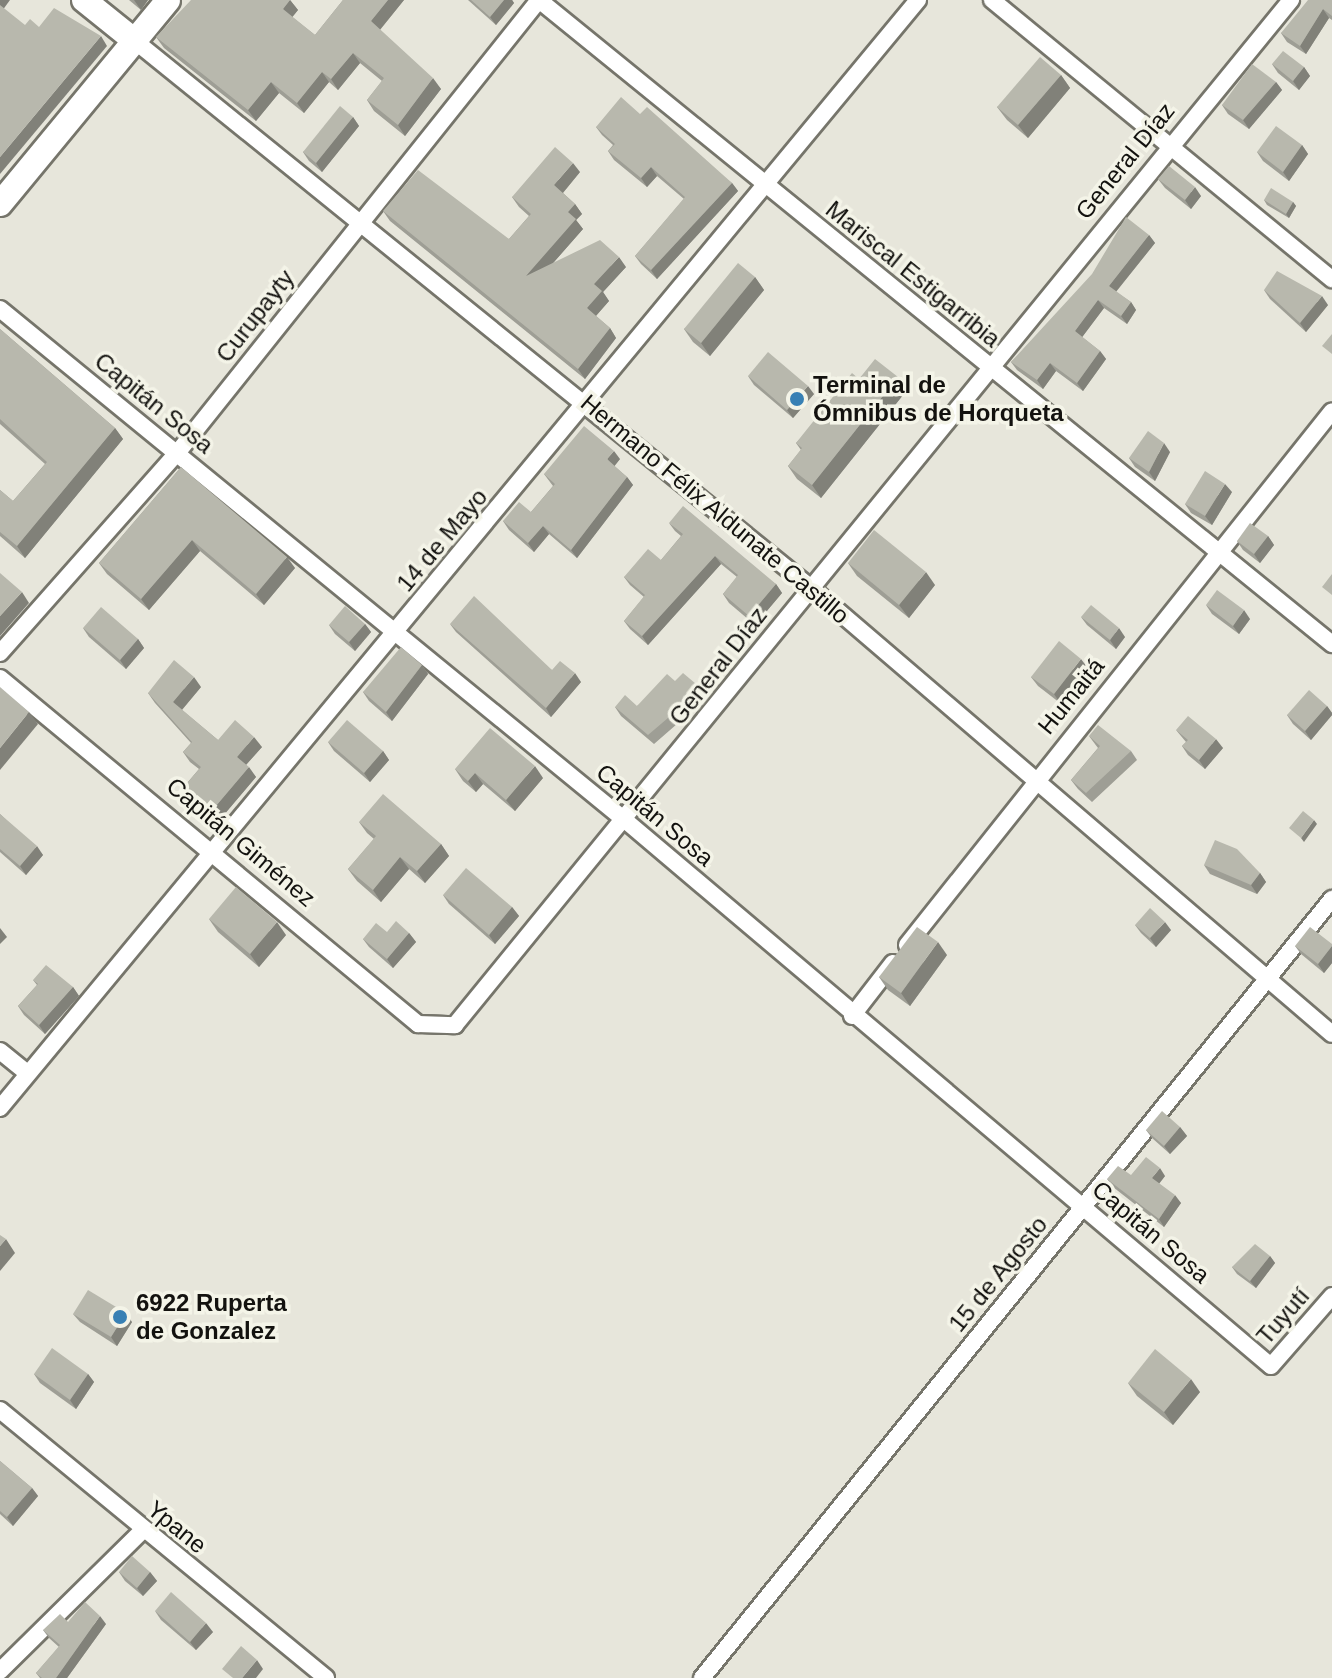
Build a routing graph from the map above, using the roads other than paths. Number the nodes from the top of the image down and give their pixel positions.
1 (84, 0) edge
2 (168, 0) edge
3 (539, 0) edge
4 (918, 0) edge
5 (992, 0) edge
6 (1291, 0) edge
7 (135, 41) junction
8 (1170, 144) junction
9 (768, 187) junction
10 (0, 204) edge
11 (357, 226) junction
12 (1332, 279) edge
13 (0, 309) edge
14 (989, 366) junction
15 (588, 403) junction
16 (1332, 411) edge
17 (178, 452) junction
18 (1218, 552) junction
19 (810, 587) junction
20 (395, 632) junction
21 (1332, 644) edge
22 (0, 653) edge
23 (0, 678) edge
24 (1037, 776) junction
25 (626, 821) junction
26 (219, 852) junction
27 (1332, 899) edge
28 (1266, 980) junction
29 (852, 1016) junction
30 (455, 1025) joint
31 (1332, 1034) edge
32 (0, 1051) edge
33 (27, 1073) junction
34 (0, 1108) edge
35 (1084, 1206) junction
36 (1332, 1296) edge
37 (1271, 1366) joint
38 (0, 1410) edge
39 (142, 1531) junction
40 (0, 1671) edge
41 (322, 1677) edge
42 (702, 1678) edge

1 - 7 main road, Hermano Félix Aldunate Castillo
2 - 7 main road
3 - 9 street, Mariscal Estigarribia
3 - 11 street, Curupayty
4 - 9 street, 14 de Mayo
5 - 8 street
6 - 8 street, General Díaz
7 - 10 main road
7 - 11 street, Hermano Félix Aldunate Castillo
8 - 12 street
8 - 14 street, General Díaz
9 - 14 street, Mariscal Estigarribia
9 - 15 street, 14 de Mayo
11 - 15 street, Hermano Félix Aldunate Castillo
11 - 17 street, Curupayty
13 - 17 street, Capitán Sosa
14 - 18 street, Mariscal Estigarribia
14 - 19 street, General Díaz
15 - 19 street, Hermano Félix Aldunate Castillo
15 - 20 street, 14 de Mayo
16 - 18 street, Humaitá
17 - 20 street, Capitán Sosa
17 - 22 street, Curupayty
18 - 21 street, Mariscal Estigarribia
18 - 24 street, Humaitá
19 - 24 street, Hermano Félix Aldunate Castillo
19 - 25 street, General Díaz
20 - 25 street, Capitán Sosa
20 - 26 street, 14 de Mayo
23 - 26 street, Capitán Giménez
24 - 28 street, Hermano Félix Aldunate Castillo
24 - 29 street, Humaitá
25 - 29 street, Capitán Sosa
25 - 30 street, General Díaz
26 - 30 street, Capitán Giménez
26 - 33 street, 14 de Mayo
27 - 28 street, 15 de Agosto
28 - 31 street, Hermano Félix Aldunate Castillo
28 - 35 street, 15 de Agosto
29 - 35 street, Capitán Sosa
32 - 33 street
33 - 34 street, 14 de Mayo
35 - 37 street, Capitán Sosa
35 - 42 street, 15 de Agosto
36 - 37 street, Tuyutí
38 - 39 street, Ypane
39 - 40 street
39 - 41 street, Ypane

